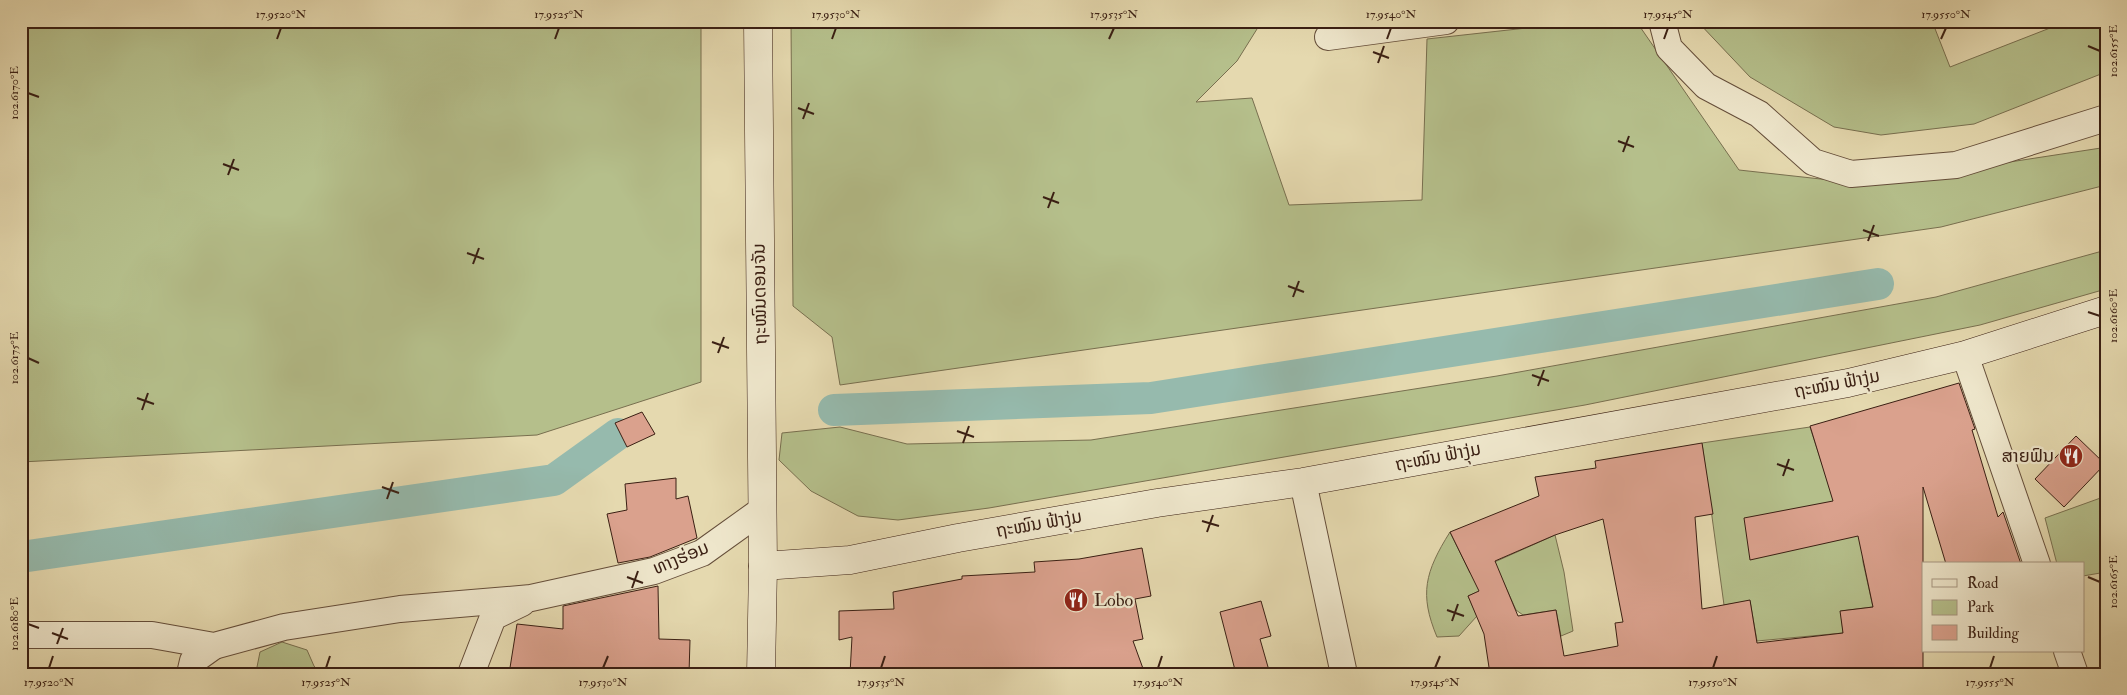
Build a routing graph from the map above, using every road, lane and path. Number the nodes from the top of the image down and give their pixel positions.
1 (758, 21) edge
2 (1446, 21) edge
3 (1662, 21) edge
4 (1328, 37) dead end
5 (2106, 118) edge
6 (2106, 310) edge
7 (1965, 355) junction
8 (1303, 482) junction
9 (762, 510) junction
10 (2036, 562) edge
11 (764, 566) junction
12 (532, 598) junction
13 (21, 635) edge
14 (214, 646) junction
15 (2067, 652) edge
16 (190, 674) edge
17 (472, 674) edge
18 (762, 674) edge
19 (1344, 674) edge
20 (2074, 674) edge

1 - 9 street, ຖະໝົນດອນຈັນ
2 - 4 street
3 - 5 street
6 - 7 street, ຖະໝົນ ຟ້າງຸ່ມ
7 - 8 street, ຖະໝົນ ຟ້າງຸ່ມ
7 - 10 street
8 - 11 street, ຖະໝົນ ຟ້າງຸ່ມ
8 - 19 street
9 - 11 street, ຖະໝົນດອນຈັນ
9 - 12 street, ທາງຮ່ອມ
11 - 18 street, ຖະໝົນດອນຈັນ
12 - 14 street
12 - 17 street
13 - 14 street
14 - 16 street
15 - 20 street

